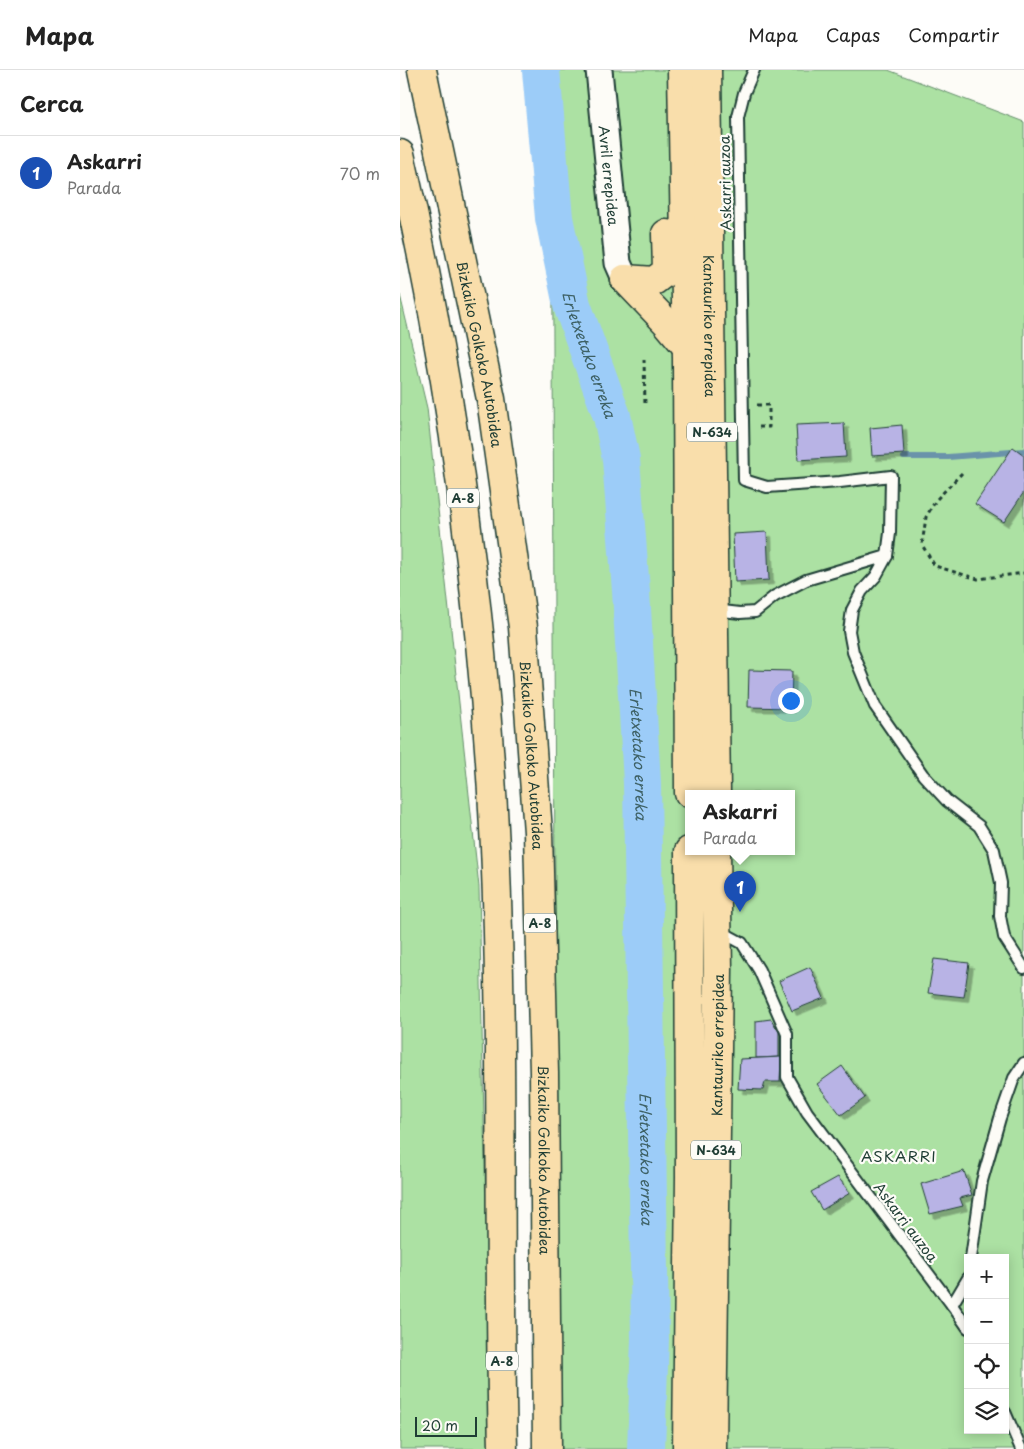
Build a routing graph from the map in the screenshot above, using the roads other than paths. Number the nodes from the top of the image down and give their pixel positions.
1 (422, 70) edge
2 (599, 70) edge
3 (664, 70) edge
4 (682, 70) edge
5 (707, 70) edge
6 (754, 70) edge
7 (400, 154) edge
8 (626, 279) junction
9 (687, 347) junction
10 (887, 556) junction
11 (714, 610) junction
12 (689, 790) edge
13 (716, 790) edge
14 (689, 855) edge
15 (716, 855) edge
16 (717, 929) junction
17 (1024, 968) edge
18 (1024, 1063) edge
19 (972, 1254) edge
20 (964, 1285) edge
21 (952, 1305) junction
22 (964, 1322) edge
23 (1009, 1421) edge
24 (503, 1449) edge
25 (547, 1449) edge
26 (687, 1449) edge
27 (712, 1449) edge
28 (1021, 1449) edge

1 - 25 highway, Bizkaiko Golkoko Autobidea / A-8
2 - 8 street, Avril errepidea
3 - 8 highway
4 - 9 highway, Kantauriko errepidea / N-634
5 - 11 highway, Kantauriko errepidea / N-634
6 - 10 lane, Askarri auzoa
7 - 24 highway, A-8
8 - 9 highway
9 - 12 highway, Kantauriko errepidea / N-634
10 - 11 lane
10 - 17 lane
11 - 13 highway, Kantauriko errepidea / N-634
14 - 26 highway, Kantauriko errepidea / N-634
15 - 16 highway, Kantauriko errepidea / N-634
16 - 21 lane, Askarri auzoa
16 - 27 highway, Kantauriko errepidea / N-634
18 - 19 lane
20 - 21 lane
21 - 22 lane, Askarri auzoa
23 - 28 lane

